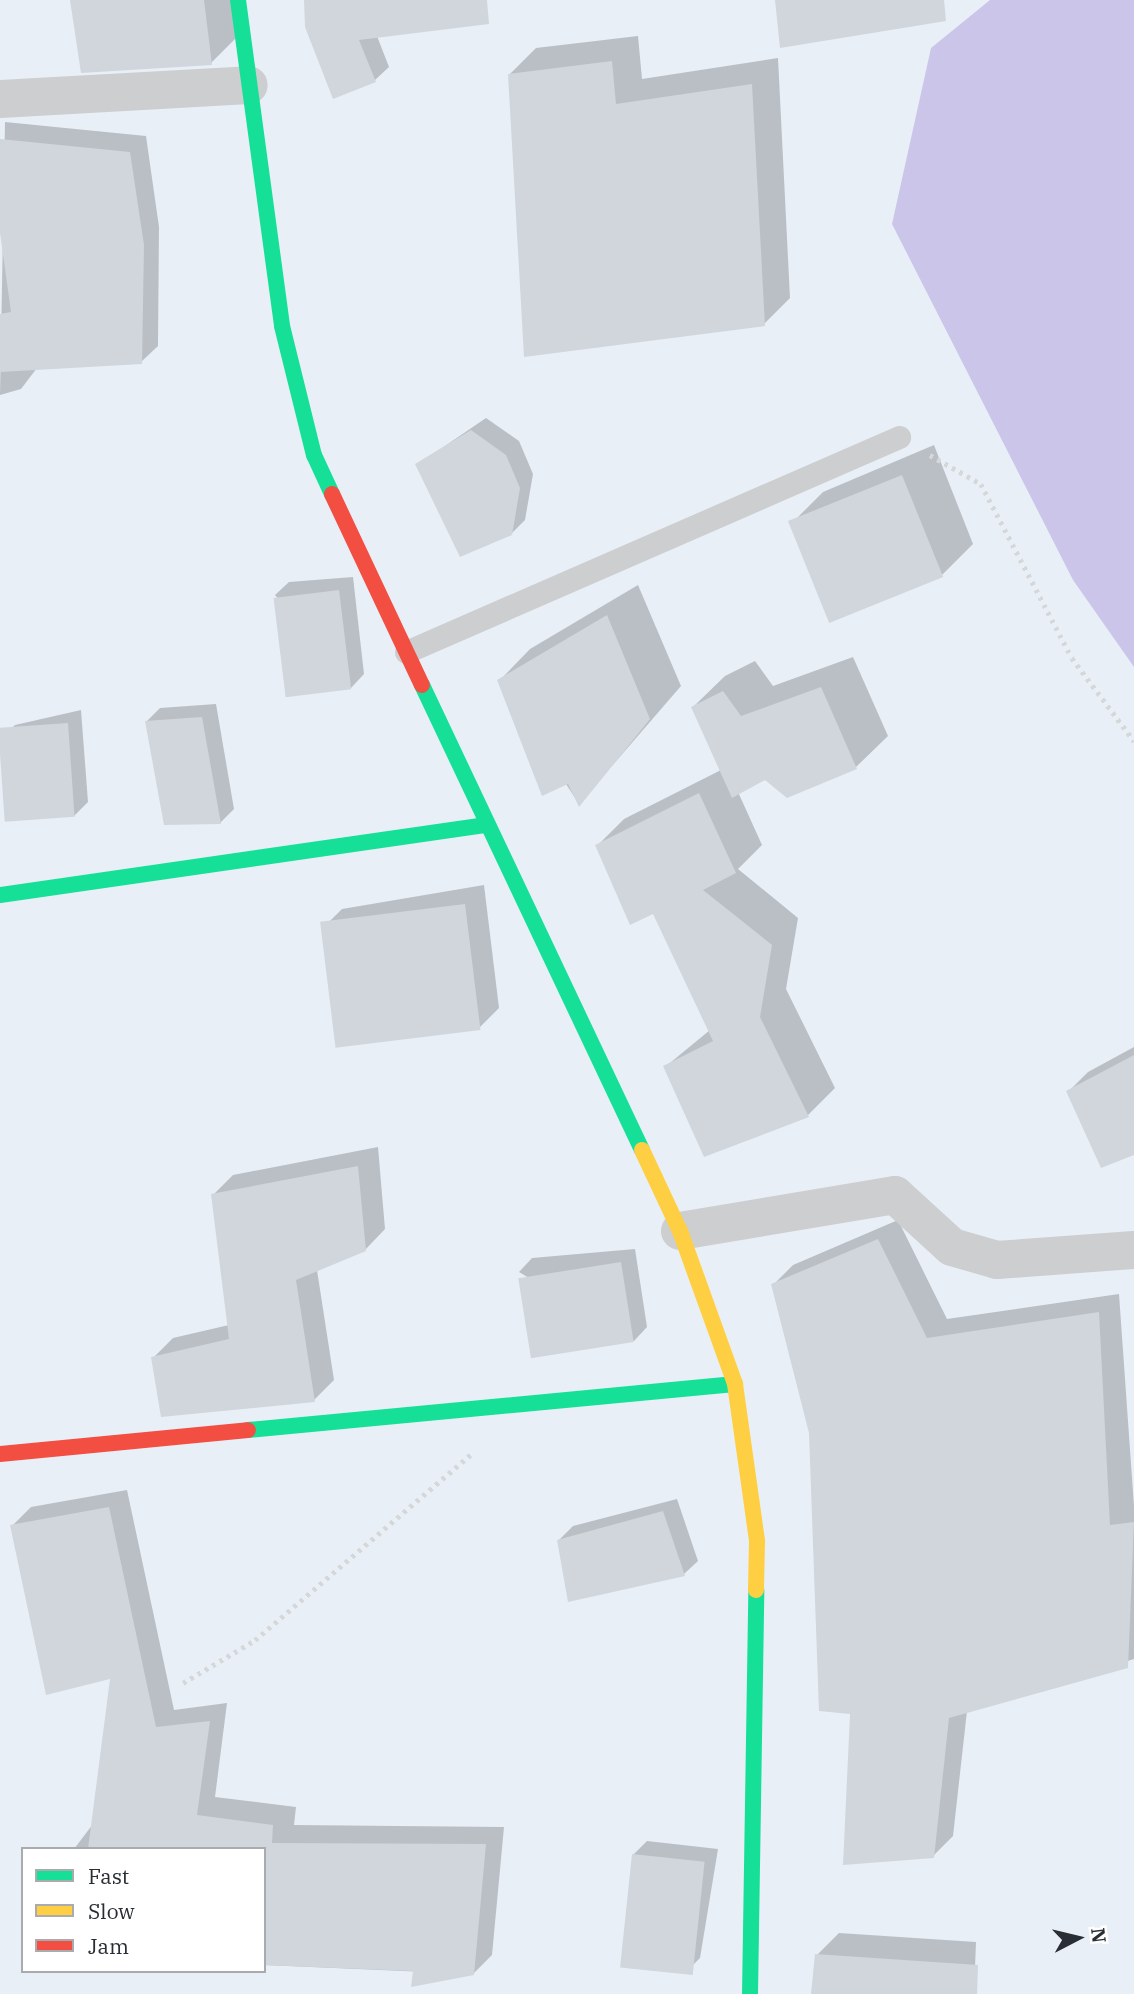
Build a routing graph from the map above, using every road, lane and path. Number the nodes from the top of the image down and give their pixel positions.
1 (238, 0) edge
2 (249, 85) junction
3 (0, 99) edge
4 (899, 438) joint
5 (406, 652) junction
6 (1134, 741) edge
7 (483, 825) junction
8 (0, 895) edge
9 (680, 1231) junction
10 (1134, 1250) edge
11 (735, 1384) junction
12 (524, 1409) junction
13 (0, 1454) edge
14 (183, 1684) dead end
15 (750, 1994) edge

1 - 2 street
2 - 3 street
2 - 5 street
4 - 5 lane
4 - 6 path
5 - 7 street
7 - 8 street
7 - 9 street
9 - 10 street
9 - 11 street
11 - 12 street
11 - 15 street
12 - 13 street
12 - 14 path

